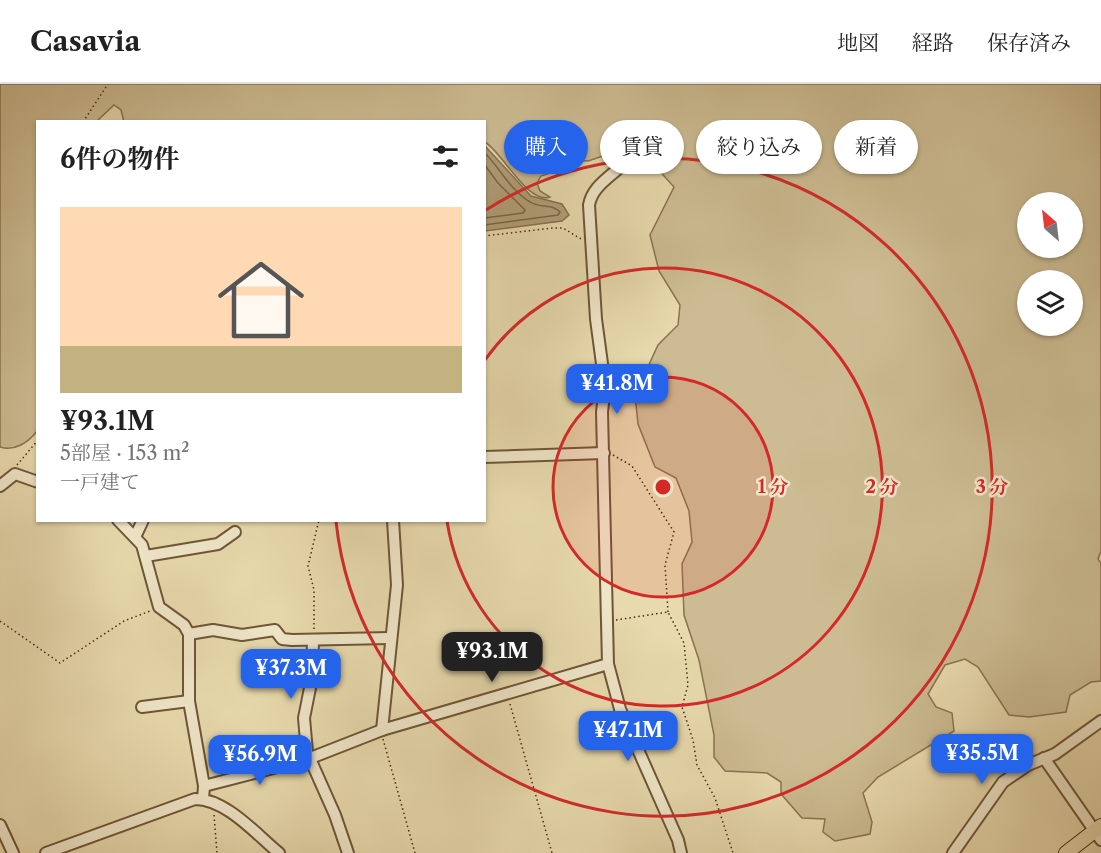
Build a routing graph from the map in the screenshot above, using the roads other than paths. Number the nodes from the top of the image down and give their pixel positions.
1 (613, 174) edge
2 (604, 453) junction
3 (486, 458) edge
4 (36, 481) edge
5 (0, 486) edge
6 (120, 522) edge
7 (142, 522) edge
8 (393, 522) edge
9 (236, 532) dead end
10 (135, 537) junction
11 (146, 556) junction
12 (189, 634) junction
13 (390, 638) junction
14 (313, 640) junction
15 (608, 664) junction
16 (189, 701) junction
17 (142, 707) dead end
18 (1101, 721) edge
19 (382, 730) junction
20 (1044, 758) junction
21 (308, 759) junction
22 (204, 786) junction
23 (208, 800) junction
24 (0, 825) edge
25 (1099, 832) edge
26 (13, 853) edge
27 (46, 853) edge
28 (279, 853) edge
29 (348, 853) edge
30 (681, 853) edge
31 (953, 853) edge
32 (1066, 853) edge

1 - 2 street
2 - 3 street
2 - 15 street
4 - 5 street
6 - 10 street
7 - 10 street
8 - 13 street
9 - 11 street
10 - 11 street
11 - 12 street
12 - 14 street
12 - 16 street
13 - 14 street
13 - 19 street
14 - 21 street
15 - 19 street
15 - 30 street
16 - 17 street
16 - 22 street
18 - 20 street
19 - 21 street
20 - 25 street
20 - 31 street
21 - 22 street
21 - 29 street
22 - 23 street
23 - 27 street
23 - 28 street
24 - 26 street
25 - 32 main road

